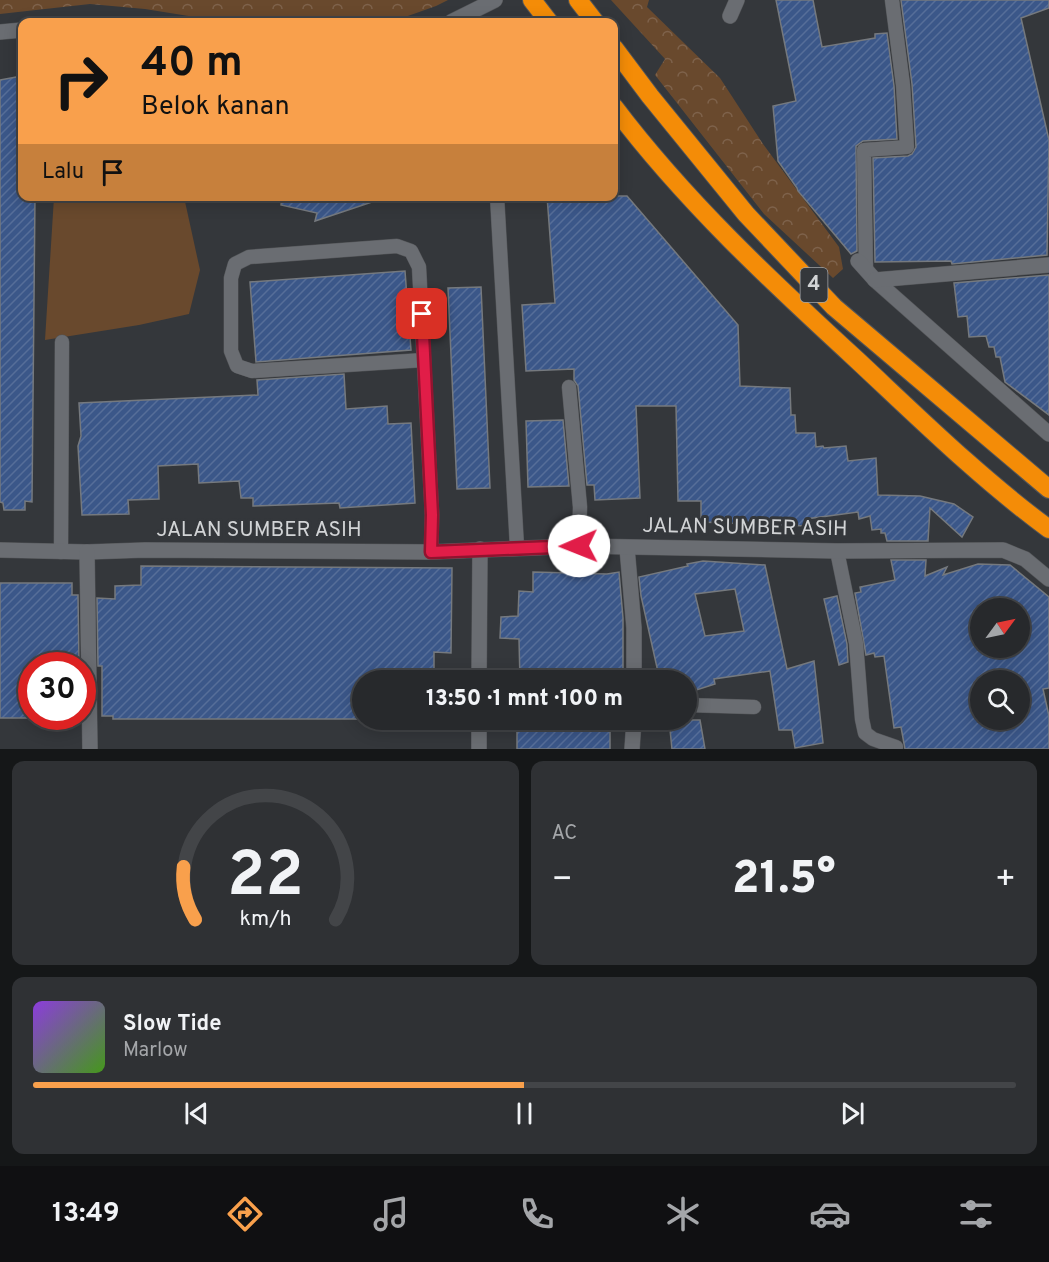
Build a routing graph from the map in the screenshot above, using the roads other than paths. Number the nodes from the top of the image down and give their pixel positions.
1 (495, 0) edge
2 (532, 0) edge
3 (578, 0) edge
4 (737, 0) edge
5 (892, 0) edge
6 (730, 16) dead end
7 (459, 18) edge
8 (546, 18) edge
9 (592, 18) edge
10 (18, 30) edge
11 (0, 32) edge
12 (618, 53) edge
13 (618, 112) edge
14 (497, 201) edge
15 (1049, 265) edge
16 (866, 270) junction
17 (62, 342) dead end
18 (424, 360) junction
19 (569, 387) dead end
20 (1049, 434) edge
21 (1049, 489) edge
22 (1049, 529) edge
23 (579, 546) junction
24 (517, 547) junction
25 (627, 548) junction
26 (480, 549) junction
27 (0, 550) edge
28 (837, 551) junction
29 (61, 552) junction
30 (87, 552) junction
31 (431, 552) junction
32 (1049, 579) edge
33 (479, 670) edge
34 (634, 670) edge
35 (697, 705) edge
36 (754, 707) dead end
37 (479, 730) edge
38 (633, 730) edge
39 (896, 747) dead end
40 (90, 749) edge
41 (478, 749) edge
42 (632, 749) edge

1 - 7 street
2 - 8 highway
3 - 9 highway
4 - 6 street
5 - 16 lane
10 - 11 street
12 - 21 highway, 4
13 - 22 highway, 4
14 - 24 lane
15 - 16 street
16 - 20 street
17 - 29 lane
18 - 18 lane
18 - 31 lane
19 - 23 lane
23 - 24 street, JALAN SUMBER ASIH
23 - 25 street, JALAN SUMBER ASIH
24 - 26 street, JALAN SUMBER ASIH
25 - 28 street, JALAN SUMBER ASIH
25 - 34 street
26 - 31 street, JALAN SUMBER ASIH
26 - 33 street
27 - 29 street, JALAN SUMBER ASIH
28 - 32 street, JALAN SUMBER ASIH
28 - 39 lane
29 - 30 street, JALAN SUMBER ASIH
30 - 31 street, JALAN SUMBER ASIH
30 - 40 street
35 - 36 lane
37 - 41 street
38 - 42 street

